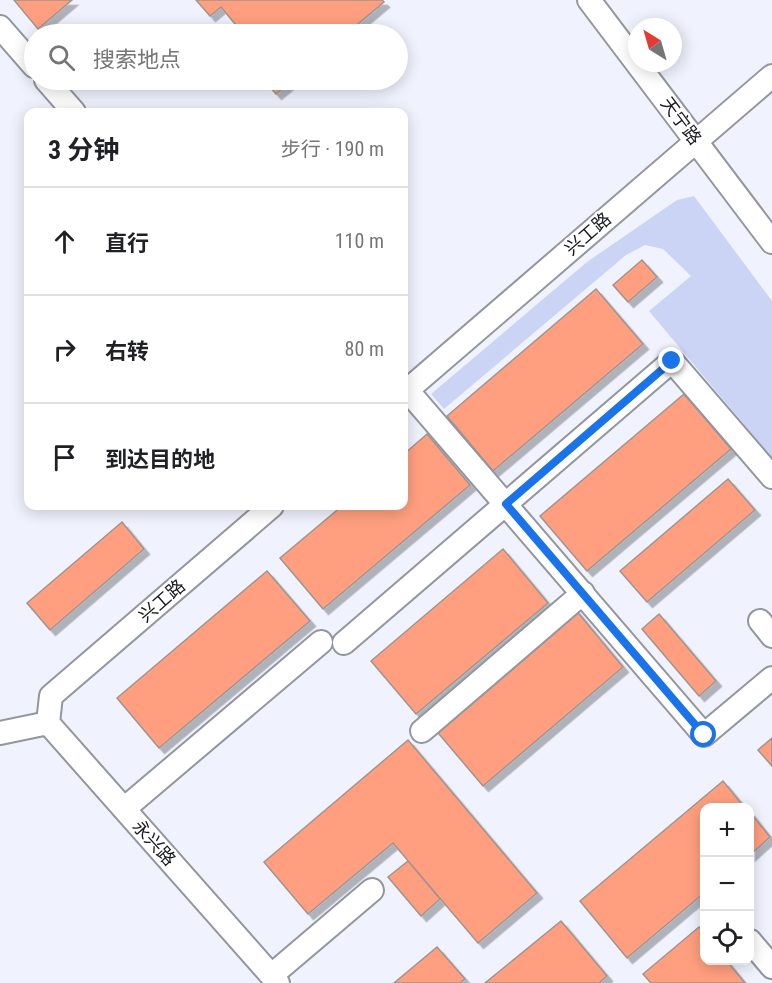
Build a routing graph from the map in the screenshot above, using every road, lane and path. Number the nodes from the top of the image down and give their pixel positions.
1 (589, 0) edge
2 (0, 27) edge
3 (24, 55) edge
4 (772, 76) edge
5 (55, 90) edge
6 (70, 108) edge
7 (696, 141) junction
8 (772, 242) edge
9 (408, 388) edge
10 (408, 394) edge
11 (772, 477) edge
12 (506, 504) junction
13 (267, 510) edge
14 (582, 593) junction
15 (321, 642) dead end
16 (344, 643) dead end
17 (772, 678) edge
18 (48, 723) junction
19 (422, 731) dead end
20 (0, 733) edge
21 (124, 809) junction
22 (372, 890) dead end
23 (754, 946) edge
24 (772, 967) edge
25 (275, 979) edge

1 - 7 street, 天宁路
2 - 3 street
4 - 7 street, 兴工路
5 - 6 street
7 - 8 street, 天宁路
7 - 9 street, 兴工路
10 - 12 street
11 - 12 street
12 - 14 street
12 - 16 street
13 - 18 street, 兴工路
14 - 17 street
14 - 19 street
15 - 21 street
18 - 20 street
18 - 21 street, 永兴路
21 - 25 street, 永兴路
22 - 25 street
23 - 24 street

